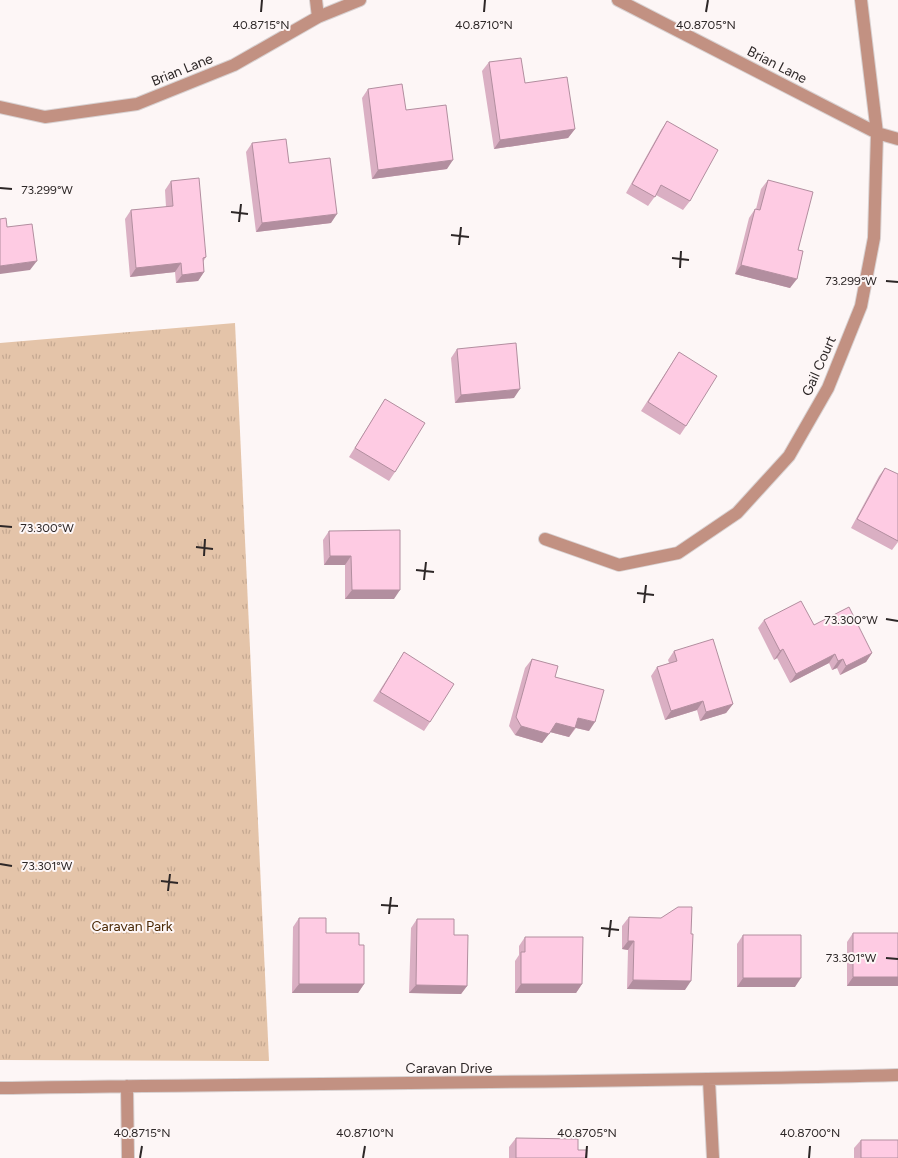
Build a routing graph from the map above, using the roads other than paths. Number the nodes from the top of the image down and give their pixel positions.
1 (316, 0) edge
2 (360, 0) edge
3 (618, 0) edge
4 (860, 0) edge
5 (318, 17) junction
6 (0, 108) edge
7 (877, 133) junction
8 (898, 139) edge
9 (546, 539) dead end
10 (898, 1076) edge
11 (709, 1080) junction
12 (127, 1086) junction
13 (0, 1088) edge
14 (128, 1158) edge
15 (713, 1158) edge

1 - 5 street
2 - 5 street, Brian Lane
3 - 7 street, Brian Lane
4 - 7 street, Gail Court
5 - 6 street, Brian Lane
7 - 8 street, Brian Lane
7 - 9 street, Gail Court
10 - 11 street, Caravan Drive
11 - 12 street, Caravan Drive
11 - 15 street
12 - 13 street, Caravan Drive
12 - 14 street

